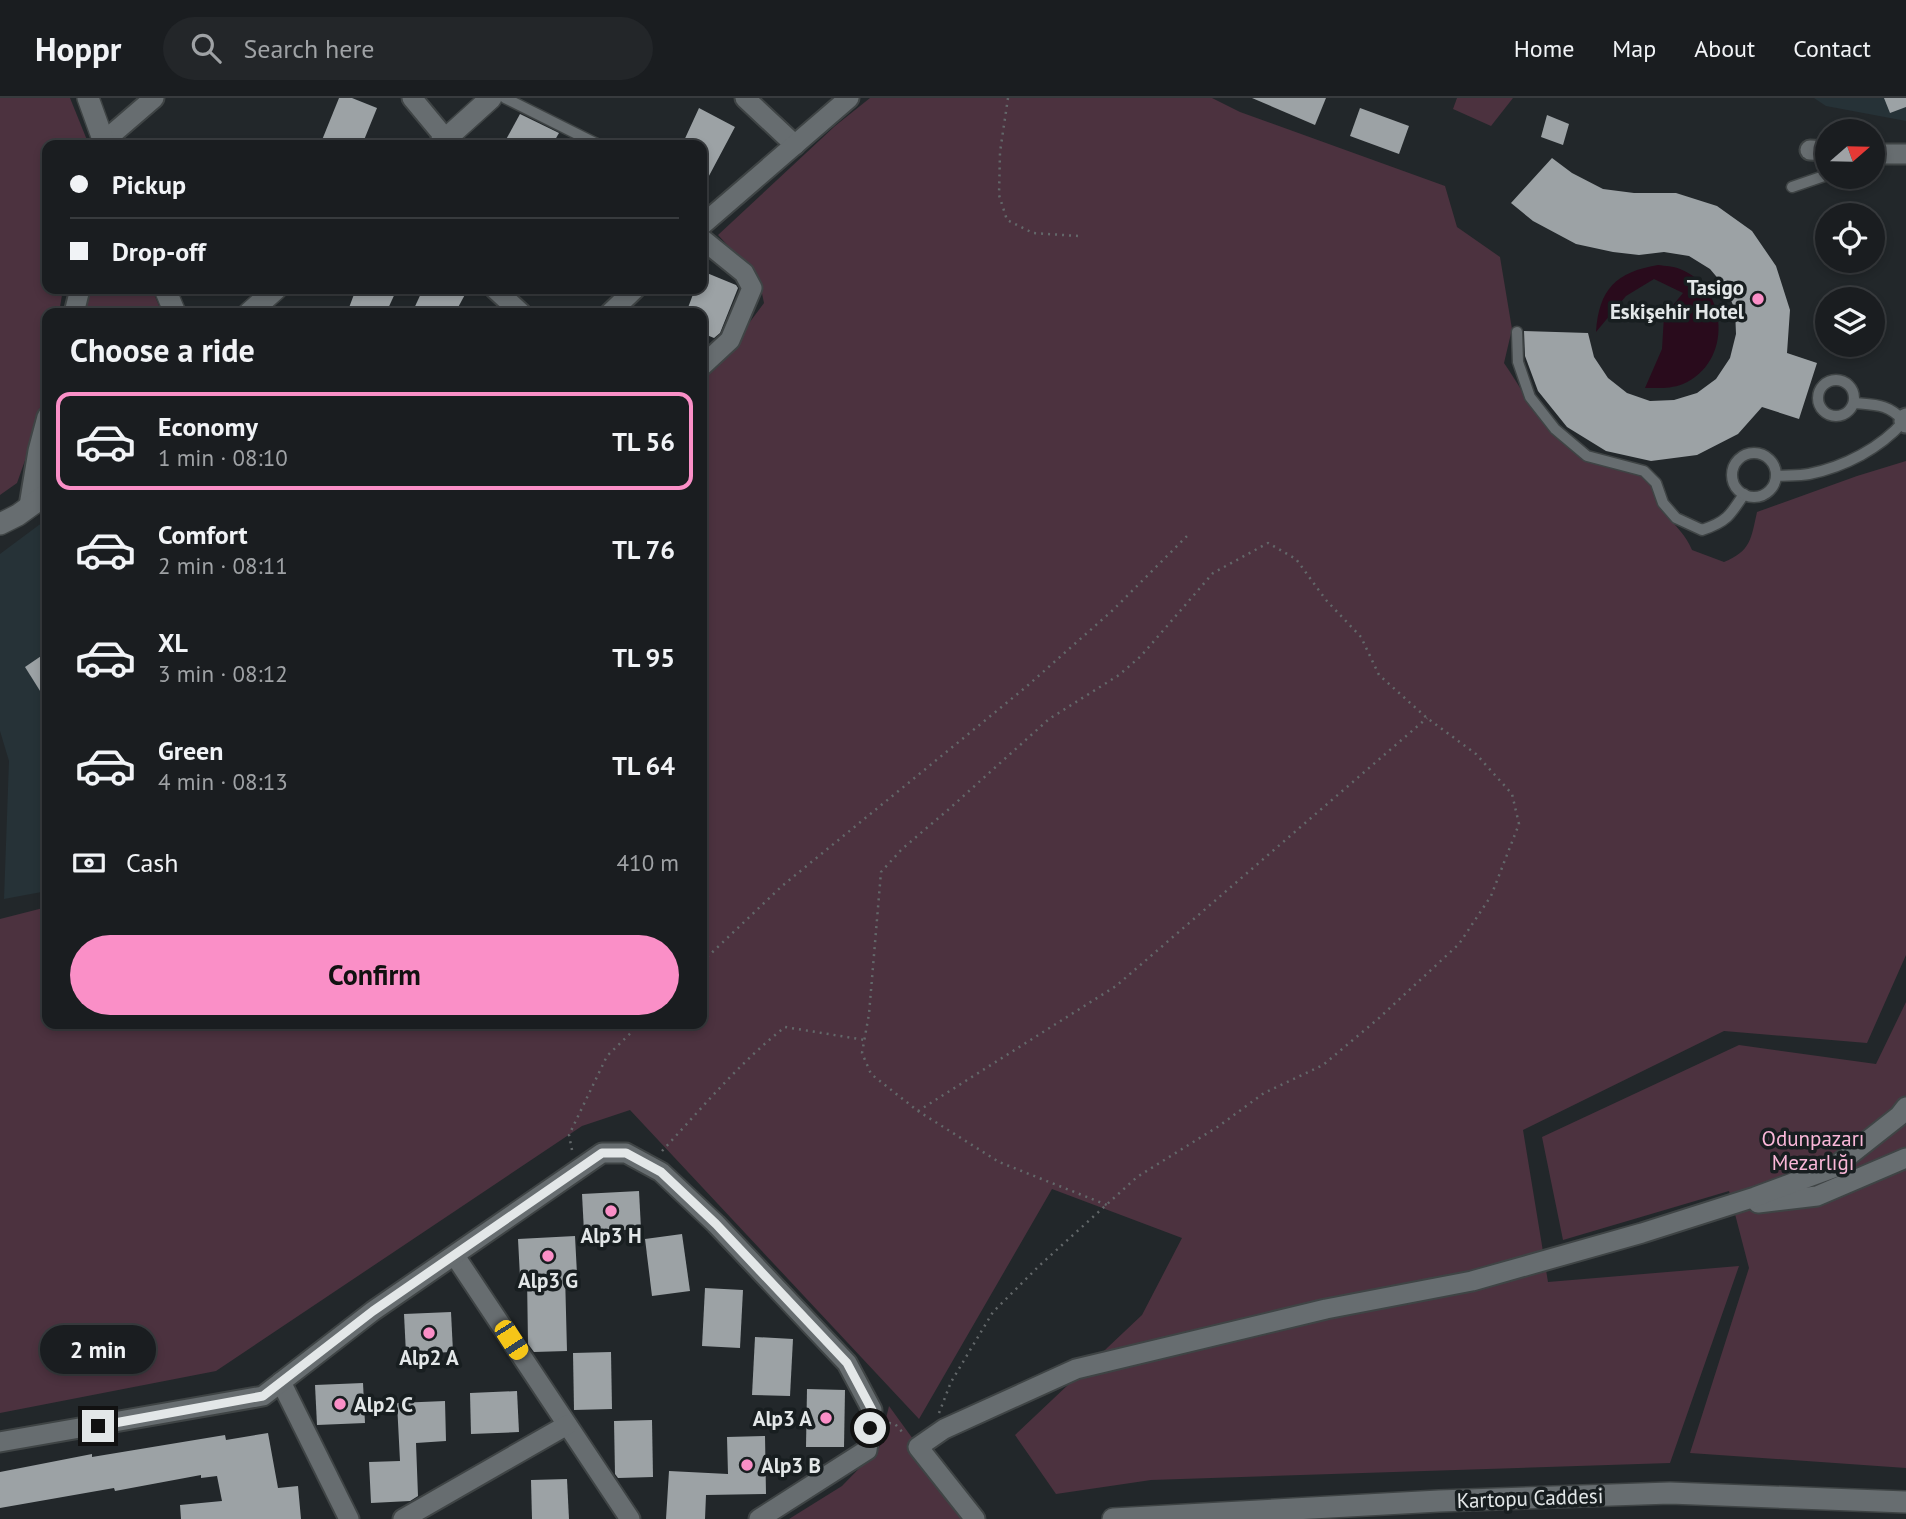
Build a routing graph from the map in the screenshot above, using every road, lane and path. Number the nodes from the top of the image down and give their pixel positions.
1 (88, 98) edge
2 (154, 98) edge
3 (412, 98) edge
4 (491, 98) edge
5 (505, 98) edge
6 (745, 98) edge
7 (849, 98) edge
8 (1008, 98) edge
9 (102, 140) edge
10 (107, 140) edge
11 (441, 140) edge
12 (444, 140) edge
13 (589, 140) edge
14 (795, 145) junction
15 (1815, 179) edge
16 (1792, 187) dead end
17 (707, 221) edge
18 (1078, 236) dead end
19 (707, 243) edge
20 (270, 294) edge
21 (500, 294) edge
22 (630, 294) edge
23 (255, 308) edge
24 (516, 308) edge
25 (615, 308) edge
26 (1517, 332) dead end
27 (707, 361) edge
28 (1854, 403) dead end
29 (1905, 421) edge
30 (42, 436) edge
31 (1776, 476) junction
32 (1744, 494) junction
33 (42, 497) edge
34 (29, 506) junction
35 (0, 524) edge
36 (1189, 534) dead end
37 (1427, 718) junction
38 (707, 957) edge
39 (635, 1029) edge
40 (864, 1040) junction
41 (1906, 1107) edge
42 (918, 1111) junction
43 (1906, 1158) edge
44 (649, 1165) junction
45 (577, 1171) junction
46 (1107, 1205) junction
47 (1721, 1208) junction
48 (455, 1256) junction
49 (281, 1382) junction
50 (882, 1422) dead end
51 (567, 1425) junction
52 (0, 1442) edge
53 (925, 1442) junction
54 (1906, 1503) edge
55 (349, 1519) edge
56 (403, 1519) edge
57 (630, 1519) edge
58 (759, 1519) edge
59 (975, 1519) edge
60 (1113, 1519) edge

1 - 9 street
2 - 10 street
3 - 11 street
4 - 12 street
5 - 13 lane
6 - 14 street
7 - 14 street
8 - 18 path
14 - 17 street
15 - 16 lane
19 - 27 street
20 - 23 street
21 - 24 street
22 - 25 street
26 - 32 lane
28 - 29 lane
29 - 31 lane
30 - 34 street
31 - 32 lane
31 - 32 lane
33 - 34 street
34 - 35 street
36 - 38 path
37 - 40 path
37 - 42 path
37 - 46 path
39 - 45 path
40 - 42 path
40 - 44 path
41 - 47 street
42 - 46 path
43 - 47 street
44 - 45 street
44 - 58 street
45 - 48 street
46 - 53 path
47 - 53 street
48 - 49 street
48 - 51 street
49 - 52 street
49 - 55 street
50 - 53 path
51 - 56 street
51 - 57 street
53 - 59 street
54 - 60 street, Kartopu Caddesi

